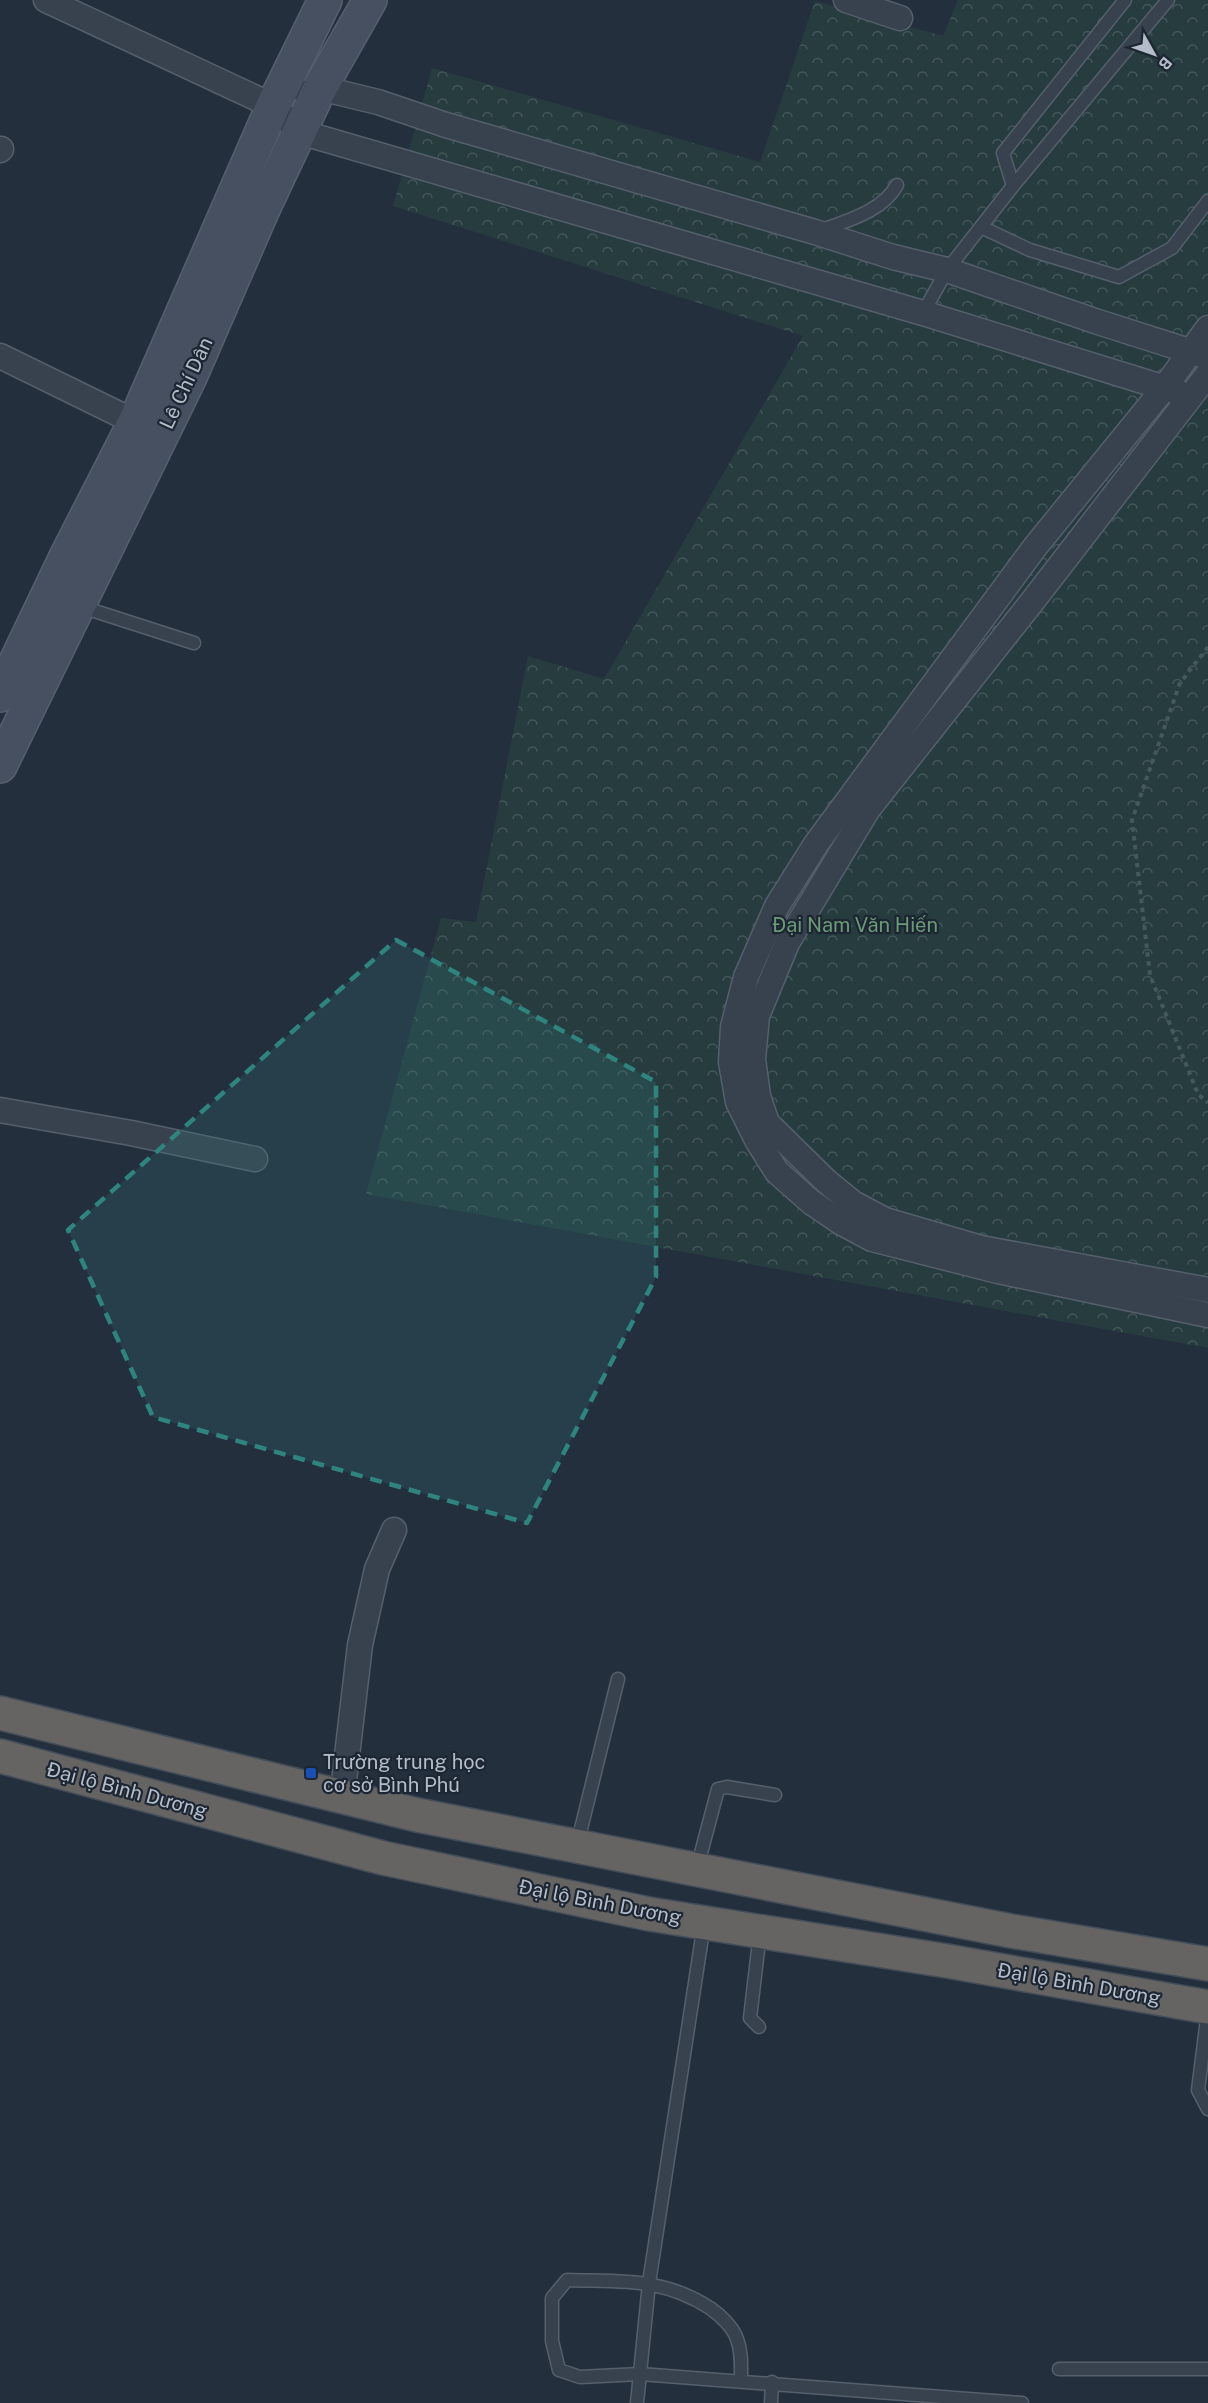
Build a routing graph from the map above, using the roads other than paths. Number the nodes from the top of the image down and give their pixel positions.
1 (46, 0) edge
2 (325, 0) edge
3 (370, 0) edge
4 (846, 0) edge
5 (1125, 0) edge
6 (1168, 0) edge
7 (900, 18) dead end
8 (320, 88) junction
9 (273, 106) junction
10 (300, 132) junction
11 (897, 185) dead end
12 (1013, 186) junction
13 (1208, 201) edge
14 (981, 227) junction
15 (815, 232) junction
16 (947, 270) junction
17 (923, 313) junction
18 (1208, 328) edge
19 (1199, 354) edge
20 (0, 356) edge
21 (1208, 374) edge
22 (1165, 387) junction
23 (1191, 396) junction
24 (135, 422) junction
25 (78, 606) junction
26 (194, 643) dead end
27 (0, 695) edge
28 (0, 766) edge
29 (0, 1110) edge
30 (255, 1159) dead end
31 (1208, 1290) edge
32 (1208, 1315) edge
33 (394, 1530) dead end
34 (618, 1678) dead end
35 (0, 1713) edge
36 (0, 1756) edge
37 (240, 1773) junction
38 (775, 1795) dead end
39 (342, 1798) junction
40 (230, 1817) junction
41 (576, 1846) junction
42 (697, 1869) junction
43 (704, 1923) junction
44 (760, 1932) junction
45 (1208, 1964) edge
46 (1208, 2009) edge
47 (759, 2027) dead end
48 (1208, 2109) edge
49 (649, 2283) junction
50 (1059, 2369) dead end
51 (1208, 2369) edge
52 (640, 2374) junction
53 (741, 2380) junction
54 (772, 2382) junction
55 (637, 2403) edge
56 (771, 2403) edge
57 (1022, 2403) edge

1 - 9 street
2 - 9 main road, Lê Chí Dân
3 - 8 main road, Lê Chí Dân
4 - 7 street
5 - 12 lane
6 - 12 lane
8 - 9 street
8 - 10 main road, Lê Chí Dân
8 - 15 street
9 - 10 street
9 - 24 main road, Lê Chí Dân
10 - 17 street
10 - 25 main road, Lê Chí Dân
11 - 15 lane
12 - 14 lane
13 - 14 lane
14 - 16 lane
15 - 16 street
16 - 17 lane
16 - 19 street
17 - 22 street
18 - 19 street
19 - 22 street
20 - 24 street
21 - 23 street
22 - 23 street
22 - 32 street
23 - 31 street
24 - 27 main road, Lê Chí Dân
25 - 26 lane
25 - 28 main road, Lê Chí Dân
29 - 30 street
33 - 39 street
34 - 41 lane
35 - 37 highway, Đại lộ Bình Dương
36 - 40 highway, Đại lộ Bình Dương
37 - 39 highway, Đại lộ Bình Dương
37 - 40 highway
38 - 42 lane
39 - 41 highway, Đại lộ Bình Dương
40 - 43 highway, Đại lộ Bình Dương
41 - 42 highway, Đại lộ Bình Dương
42 - 45 highway, Đại lộ Bình Dương
43 - 44 highway, Đại lộ Bình Dương
43 - 49 lane
44 - 46 highway, Đại lộ Bình Dương
44 - 47 lane
46 - 48 lane
49 - 52 lane
49 - 52 lane
49 - 53 lane
50 - 51 lane
52 - 53 lane
52 - 55 lane
53 - 54 lane
54 - 56 lane
54 - 57 lane

